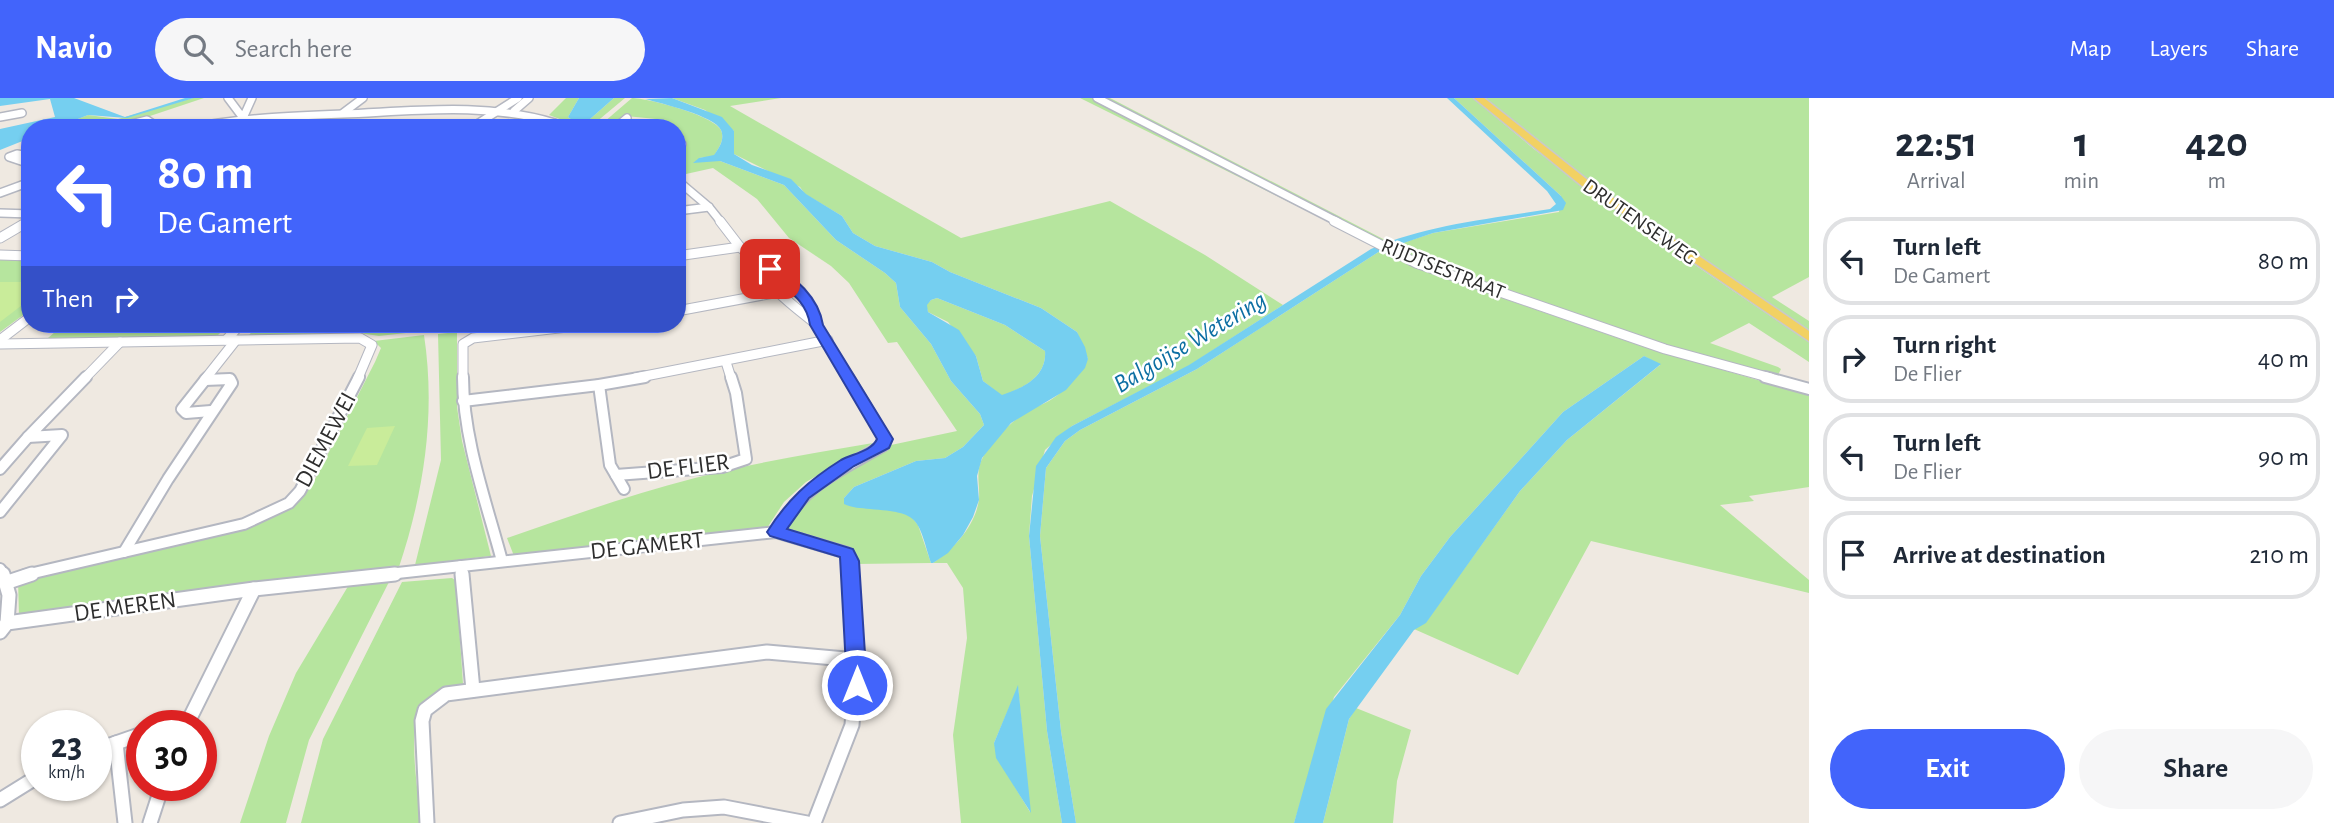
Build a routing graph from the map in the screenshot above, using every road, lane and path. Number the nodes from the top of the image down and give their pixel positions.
1 (228, 98) edge
2 (252, 98) edge
3 (363, 98) edge
4 (370, 98) edge
5 (442, 98) edge
6 (448, 98) edge
7 (518, 98) edge
8 (529, 98) edge
9 (1097, 98) edge
10 (1478, 98) edge
11 (438, 106) junction
12 (500, 109) junction
13 (514, 111) junction
14 (365, 112) junction
15 (22, 113) dead end
16 (341, 114) junction
17 (0, 117) edge
18 (243, 118) junction
19 (238, 119) edge
20 (485, 119) edge
21 (536, 119) edge
22 (21, 155) edge
23 (21, 161) edge
24 (21, 186) edge
25 (686, 188) edge
26 (0, 193) edge
27 (709, 207) junction
28 (686, 210) edge
29 (0, 213) edge
30 (21, 214) edge
31 (21, 225) edge
32 (0, 238) edge
33 (740, 247) junction
34 (0, 255) edge
35 (686, 255) edge
36 (21, 256) edge
37 (761, 266) junction
38 (779, 292) junction
39 (686, 309) edge
40 (21, 324) edge
41 (817, 325) junction
42 (235, 333) edge
43 (511, 333) edge
44 (1809, 337) edge
45 (231, 340) junction
46 (828, 340) junction
47 (0, 342) edge
48 (120, 342) junction
49 (726, 362) junction
50 (205, 380) junction
51 (599, 385) junction
52 (1809, 389) edge
53 (463, 401) junction
54 (211, 411) junction
55 (28, 437) junction
56 (0, 468) edge
57 (616, 475) junction
58 (624, 489) dead end
59 (6, 497) edge
60 (0, 512) edge
61 (776, 532) junction
62 (124, 552) junction
63 (502, 561) junction
64 (461, 566) junction
65 (0, 569) edge
66 (8, 582) junction
67 (254, 589) junction
68 (3, 627) edge
69 (858, 660) junction
70 (473, 690) junction
71 (194, 710) edge
72 (126, 740) edge
73 (116, 743) junction
74 (112, 744) edge
75 (21, 787) edge
76 (0, 800) edge
77 (157, 801) edge
78 (125, 823) edge
79 (150, 823) edge
80 (426, 823) edge
81 (620, 823) edge
82 (807, 823) edge
83 (814, 823) edge

1 - 18 street
2 - 18 street
3 - 16 street
4 - 14 street
5 - 11 street
6 - 11 street
7 - 12 street
8 - 13 street
9 - 52 street, RIJDTSESTRAAT
10 - 44 main road, DRUTENSEWEG
11 - 12 street
11 - 14 street
12 - 13 street
12 - 20 street
13 - 21 street
14 - 16 street
15 - 17 street
16 - 18 street
18 - 19 street
22 - 23 street
24 - 26 street
25 - 27 street
27 - 28 street
27 - 33 street
29 - 30 street
31 - 32 street
33 - 35 street
33 - 37 street
34 - 36 street
37 - 38 street
37 - 41 street
38 - 39 street
38 - 41 street
40 - 47 street, DIEMEWEI
41 - 46 street
42 - 45 street
43 - 53 street
45 - 48 street, DIEMEWEI
45 - 50 street
45 - 62 street, DIEMEWEI
46 - 49 street
46 - 61 street
47 - 48 street, DIEMEWEI
48 - 55 street
49 - 51 street
49 - 57 street, DE FLIER
50 - 54 street
50 - 54 street
51 - 53 street
51 - 57 street, DE FLIER
53 - 63 street
54 - 62 street
55 - 56 street
55 - 59 street
57 - 58 street, DE FLIER
59 - 60 street
61 - 63 street, DE GAMERT
61 - 69 street, DE GAMERT
62 - 66 street, DIEMEWEI
63 - 64 street, DE GAMERT
64 - 67 street, DE MEREN
64 - 70 street
65 - 66 street
66 - 68 street
67 - 68 street, DE MEREN
67 - 71 street
69 - 70 street
69 - 83 street, DE GAMERT
70 - 80 street
72 - 73 street
73 - 74 street
73 - 78 street
75 - 76 street
77 - 79 street
81 - 82 street

